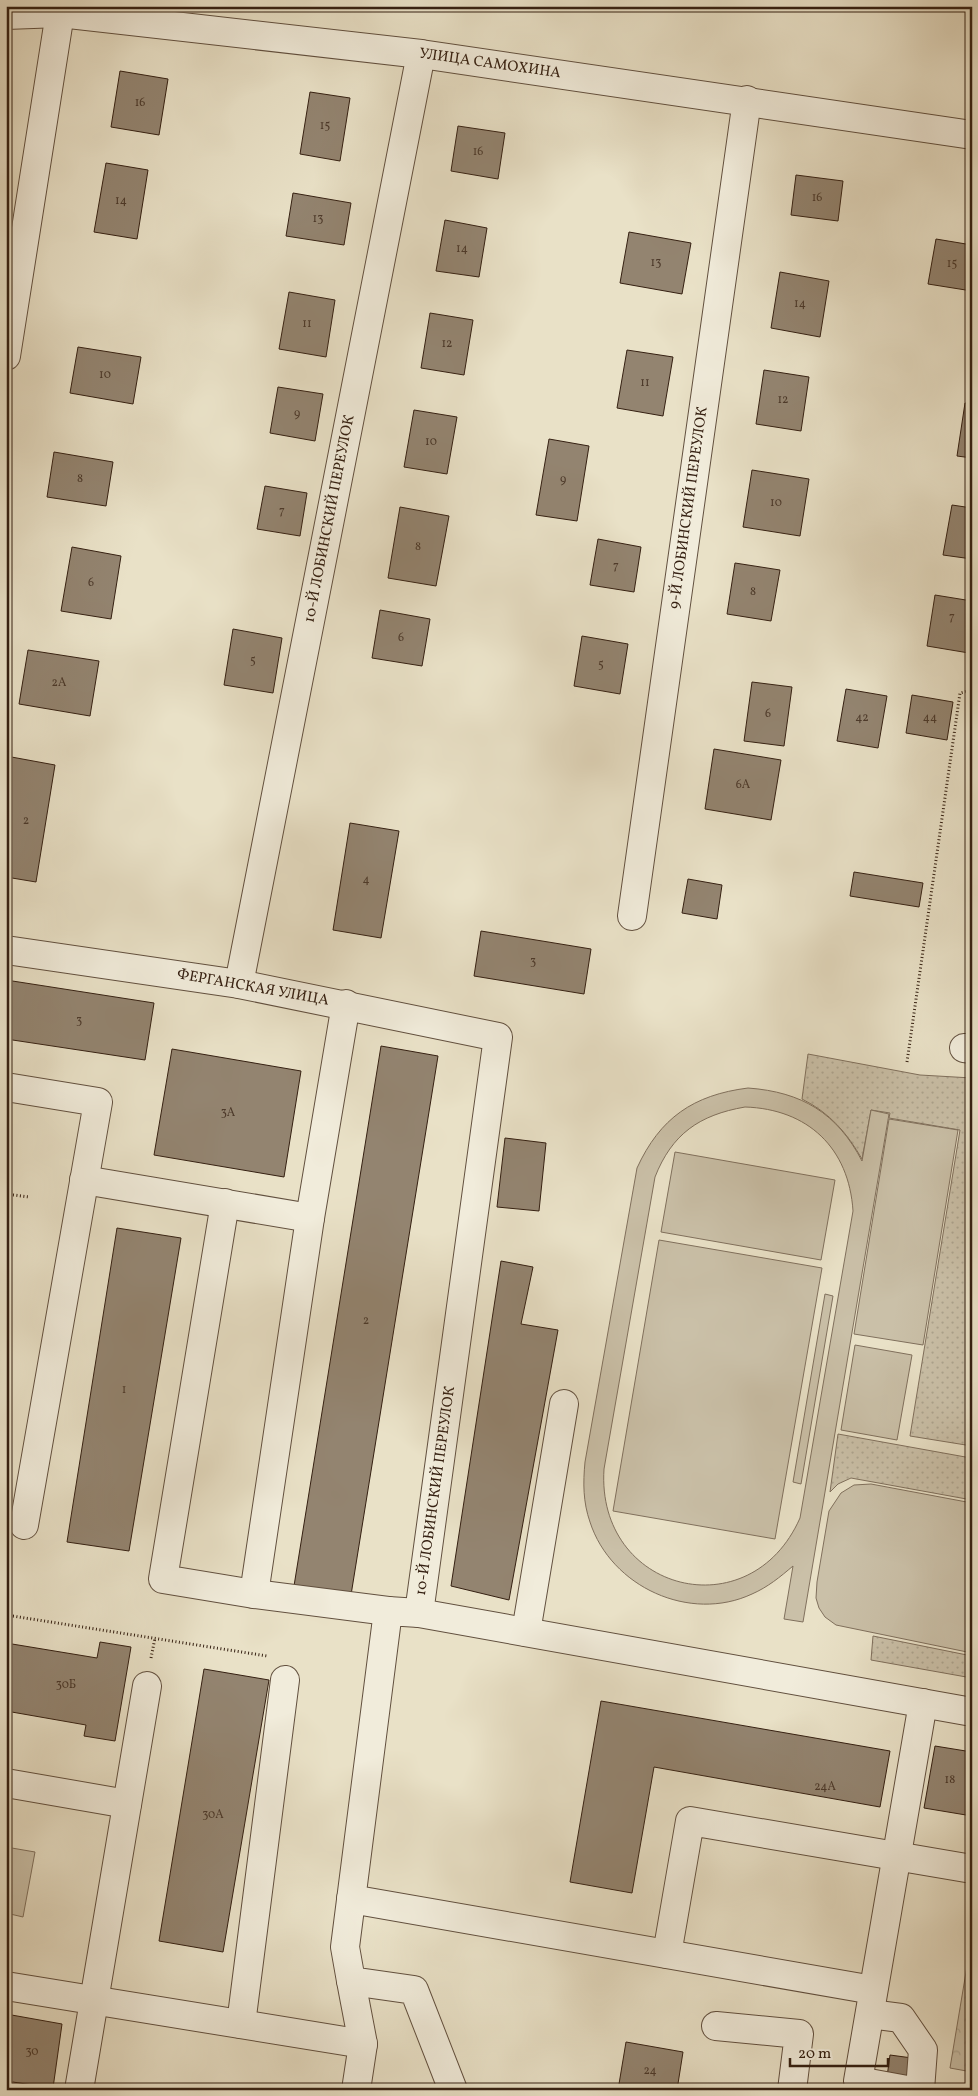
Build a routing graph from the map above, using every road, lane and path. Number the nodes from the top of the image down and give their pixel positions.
1 (60, 13) junction
2 (6, 15) edge
3 (420, 54) junction
4 (747, 100) junction
5 (972, 135) edge
6 (6, 356) edge
7 (972, 690) edge
8 (632, 916) dead end
9 (6, 950) edge
10 (239, 984) junction
11 (346, 1004) junction
12 (498, 1037) joint
13 (907, 1062) dead end
14 (6, 1087) edge
15 (84, 1180) junction
16 (6, 1194) edge
17 (29, 1197) dead end
18 (225, 1203) junction
19 (310, 1218) junction
20 (564, 1404) dead end
21 (24, 1525) dead end
22 (254, 1594) junction
23 (388, 1611) junction
24 (419, 1613) junction
25 (6, 1614) edge
26 (526, 1632) junction
27 (285, 1680) joint
28 (147, 1686) dead end
29 (922, 1703) junction
30 (972, 1712) edge
31 (6, 1783) edge
32 (126, 1804) junction
33 (896, 1857) junction
34 (972, 1869) edge
35 (351, 1899) junction
36 (666, 1954) junction
37 (351, 1981) junction
38 (6, 1986) edge
39 (93, 2000) junction
40 (872, 2002) junction
41 (241, 2024) junction
42 (716, 2026) dead end
43 (363, 2044) junction
44 (79, 2090) edge
45 (356, 2090) edge
46 (453, 2090) edge
47 (792, 2090) edge
48 (907, 2090) edge
49 (920, 2090) edge

1 - 2 street, УЛИЦА САМОХИНА
1 - 3 street, УЛИЦА САМОХИНА
1 - 6 street
3 - 4 street, УЛИЦА САМОХИНА
3 - 10 street, 10-Й ЛОБИНСКИЙ ПЕРЕУЛОК
4 - 5 street, УЛИЦА САМОХИНА
4 - 8 street, 9-Й ЛОБИНСКИЙ ПЕРЕУЛОК
7 - 13 path
9 - 10 street, ФЕРГАНСКАЯ УЛИЦА
10 - 11 street, ФЕРГАНСКАЯ УЛИЦА
11 - 12 street, ФЕРГАНСКАЯ УЛИЦА
11 - 19 street
12 - 24 street, 10-Й ЛОБИНСКИЙ ПЕРЕУЛОК
14 - 15 street
15 - 18 street
15 - 21 street
16 - 17 path
18 - 19 street
18 - 22 street, 10-Й ЛОБИНСКИЙ ПЕРЕУЛОК
19 - 22 street
20 - 26 street
22 - 23 street, 10-Й ЛОБИНСКИЙ ПЕРЕУЛОК
23 - 24 street, 10-Й ЛОБИНСКИЙ ПЕРЕУЛОК
23 - 35 street
24 - 26 street
25 - 27 path
26 - 29 street
27 - 41 street
28 - 32 street
29 - 30 street
29 - 33 street
31 - 32 street
32 - 39 street
33 - 34 street
33 - 36 street
33 - 40 street
35 - 36 street
35 - 37 street
36 - 40 street
37 - 43 street
37 - 46 street
38 - 39 street
39 - 41 street
39 - 44 street
40 - 48 street
40 - 49 street
41 - 43 street
42 - 47 street
43 - 45 street

